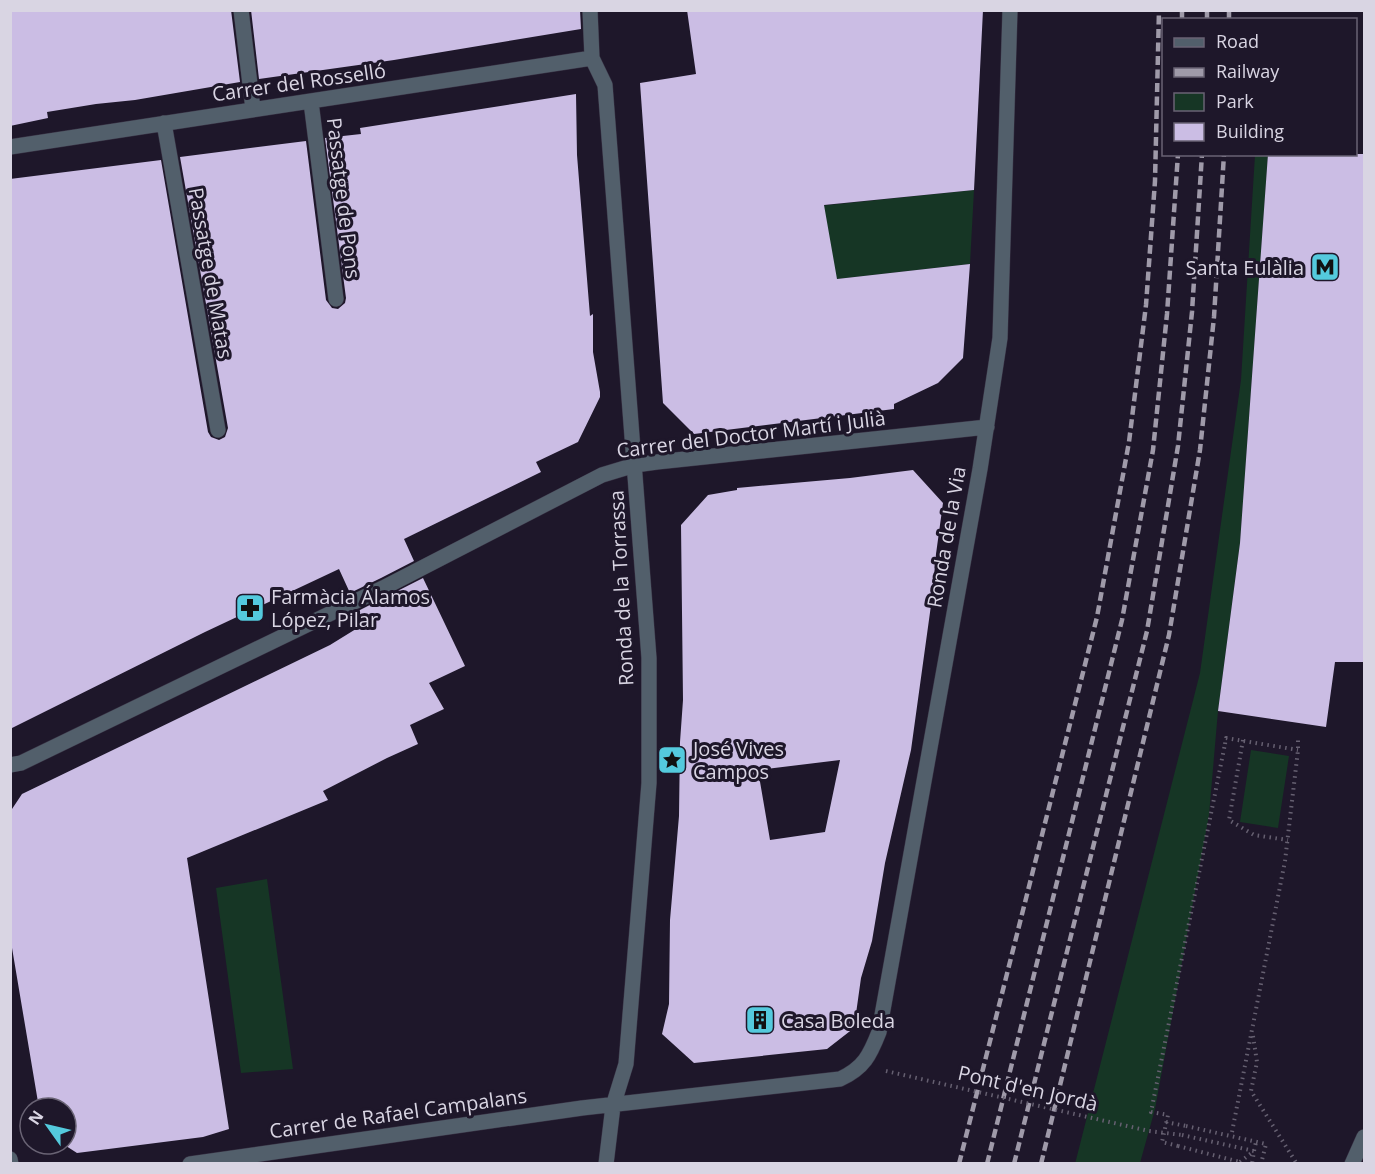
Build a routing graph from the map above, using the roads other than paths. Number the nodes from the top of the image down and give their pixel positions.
1 (241, 10) edge
2 (590, 10) edge
3 (1010, 10) edge
4 (592, 58) junction
5 (311, 102) junction
6 (254, 109) junction
7 (164, 123) junction
8 (10, 147) edge
9 (336, 299) dead end
10 (987, 427) junction
11 (218, 430) dead end
12 (635, 465) junction
13 (10, 765) edge
14 (864, 1063) joint
15 (613, 1106) junction
16 (1365, 1137) edge
17 (10, 1159) edge
18 (11, 1164) edge
19 (190, 1164) edge
20 (606, 1164) edge
21 (1352, 1164) edge

1 - 6 street
2 - 4 street, Ronda de la Torrassa
3 - 10 street, Ronda de la Via
4 - 5 street, Carrer del Rosselló
4 - 12 street, Ronda de la Torrassa
5 - 6 street, Carrer del Rosselló
5 - 9 street, Passatge de Pons
6 - 7 street, Carrer del Rosselló
7 - 8 street, Carrer del Rosselló
7 - 11 street, Passatge de Matas
10 - 12 street, Carrer del Doctor Martí i Julià
10 - 14 street, Ronda de la Via
12 - 13 street, Carrer del Doctor Martí i Julià
12 - 15 street, Ronda de la Torrassa
14 - 15 street, Carrer de Rafael Campalans
15 - 19 street, Carrer de Rafael Campalans
15 - 20 street, Ronda de la Torrassa
16 - 21 street
17 - 18 street

